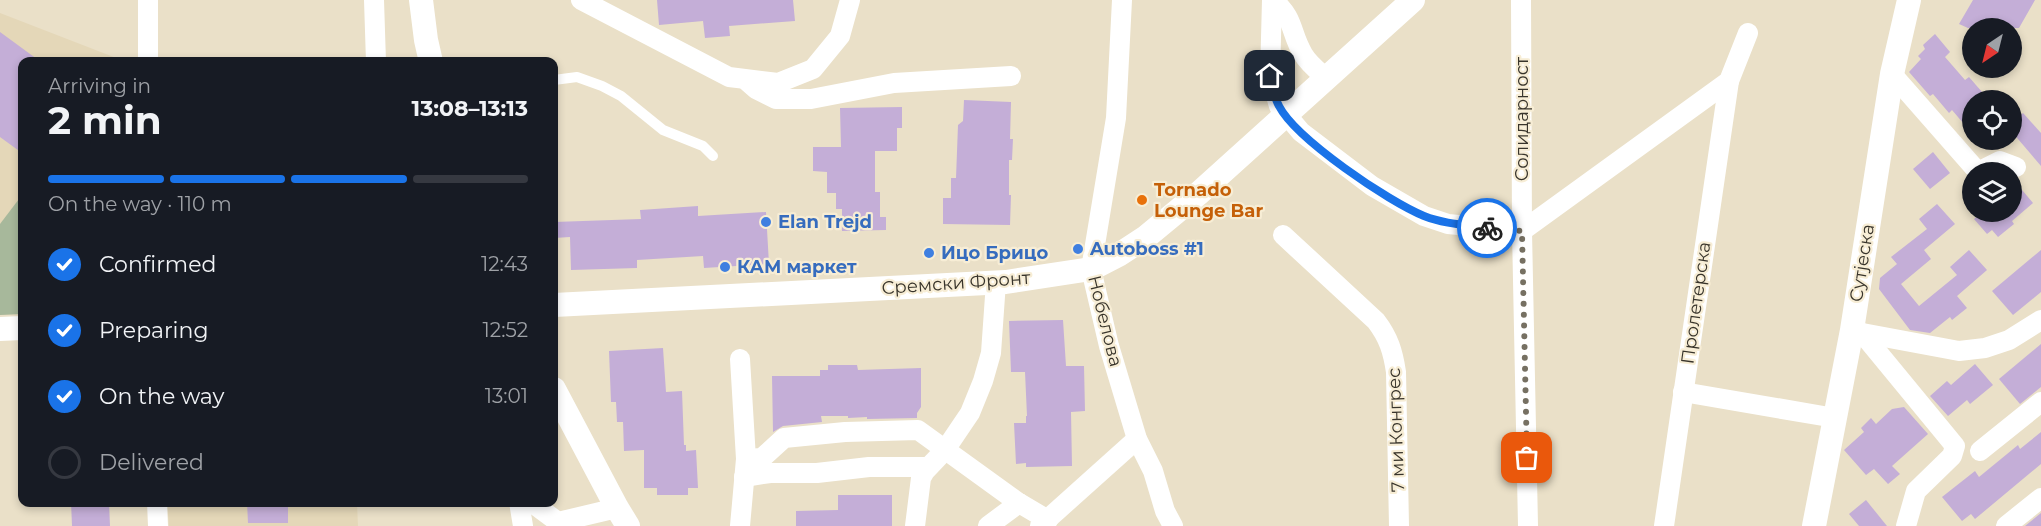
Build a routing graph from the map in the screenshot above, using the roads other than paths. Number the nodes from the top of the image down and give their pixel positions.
1 (148, 0) edge
2 (374, 0) edge
3 (421, 0) edge
4 (581, 0) edge
5 (850, 0) edge
6 (1122, 0) edge
7 (1272, 0) edge
8 (1413, 0) edge
9 (1521, 0) edge
10 (1909, 0) edge
11 (1748, 33) dead end
12 (148, 57) edge
13 (376, 57) edge
14 (430, 57) edge
15 (1892, 74) junction
16 (1011, 76) dead end
17 (1326, 78) junction
18 (558, 79) edge
19 (744, 79) junction
20 (1729, 81) junction
21 (713, 156) dead end
22 (1969, 162) edge
23 (1522, 231) junction
24 (1283, 235) dead end
25 (1091, 269) junction
26 (996, 282) junction
27 (558, 305) edge
28 (2041, 320) edge
29 (18, 328) edge
30 (0, 329) edge
31 (1857, 332) junction
32 (740, 359) dead end
33 (1683, 392) junction
34 (558, 397) edge
35 (2041, 402) edge
36 (1835, 418) junction
37 (1137, 439) junction
38 (945, 450) junction
39 (1980, 451) dead end
40 (928, 467) junction
41 (745, 468) junction
42 (2041, 498) edge
43 (1019, 503) junction
44 (156, 507) edge
45 (520, 507) edge
46 (538, 507) edge
47 (622, 517) edge
48 (1044, 523) edge
49 (158, 526) edge
50 (523, 526) edge
51 (740, 526) edge
52 (915, 526) edge
53 (988, 526) edge
54 (1173, 526) edge
55 (1399, 526) edge
56 (1528, 526) edge
57 (1664, 526) edge
58 (1814, 526) edge
59 (1906, 526) edge
60 (2006, 526) edge

1 - 12 street
2 - 13 street
3 - 14 street
4 - 19 street
5 - 19 street
6 - 25 street, Нобелова
7 - 17 street
7 - 23 street
8 - 17 street
9 - 23 street, Солидарност
10 - 15 street, Сутјеска
11 - 20 street, Пролетерска
15 - 22 street
15 - 31 street, Сутјеска
16 - 19 street
17 - 25 street, Сремски Фронт
18 - 21 lane
20 - 23 street
20 - 33 street, Пролетерска
23 - 56 street, Солидарност
24 - 55 street, 7 ми Конгрес
25 - 26 street, Сремски Фронт
25 - 37 street, Нобелова
26 - 27 street, Сремски Фронт
26 - 38 street
28 - 31 street
29 - 30 street
31 - 36 street, Сутјеска
31 - 59 street
32 - 41 street
33 - 36 street
33 - 57 street, Пролетерска
34 - 47 street
35 - 39 street
36 - 58 street, Сутјеска
37 - 48 street
37 - 54 street, Нобелова
38 - 40 street
38 - 41 street
38 - 43 street
40 - 41 street
40 - 52 street
41 - 51 street
42 - 60 street
43 - 48 street
43 - 53 street
44 - 49 street
45 - 50 street
46 - 47 street

